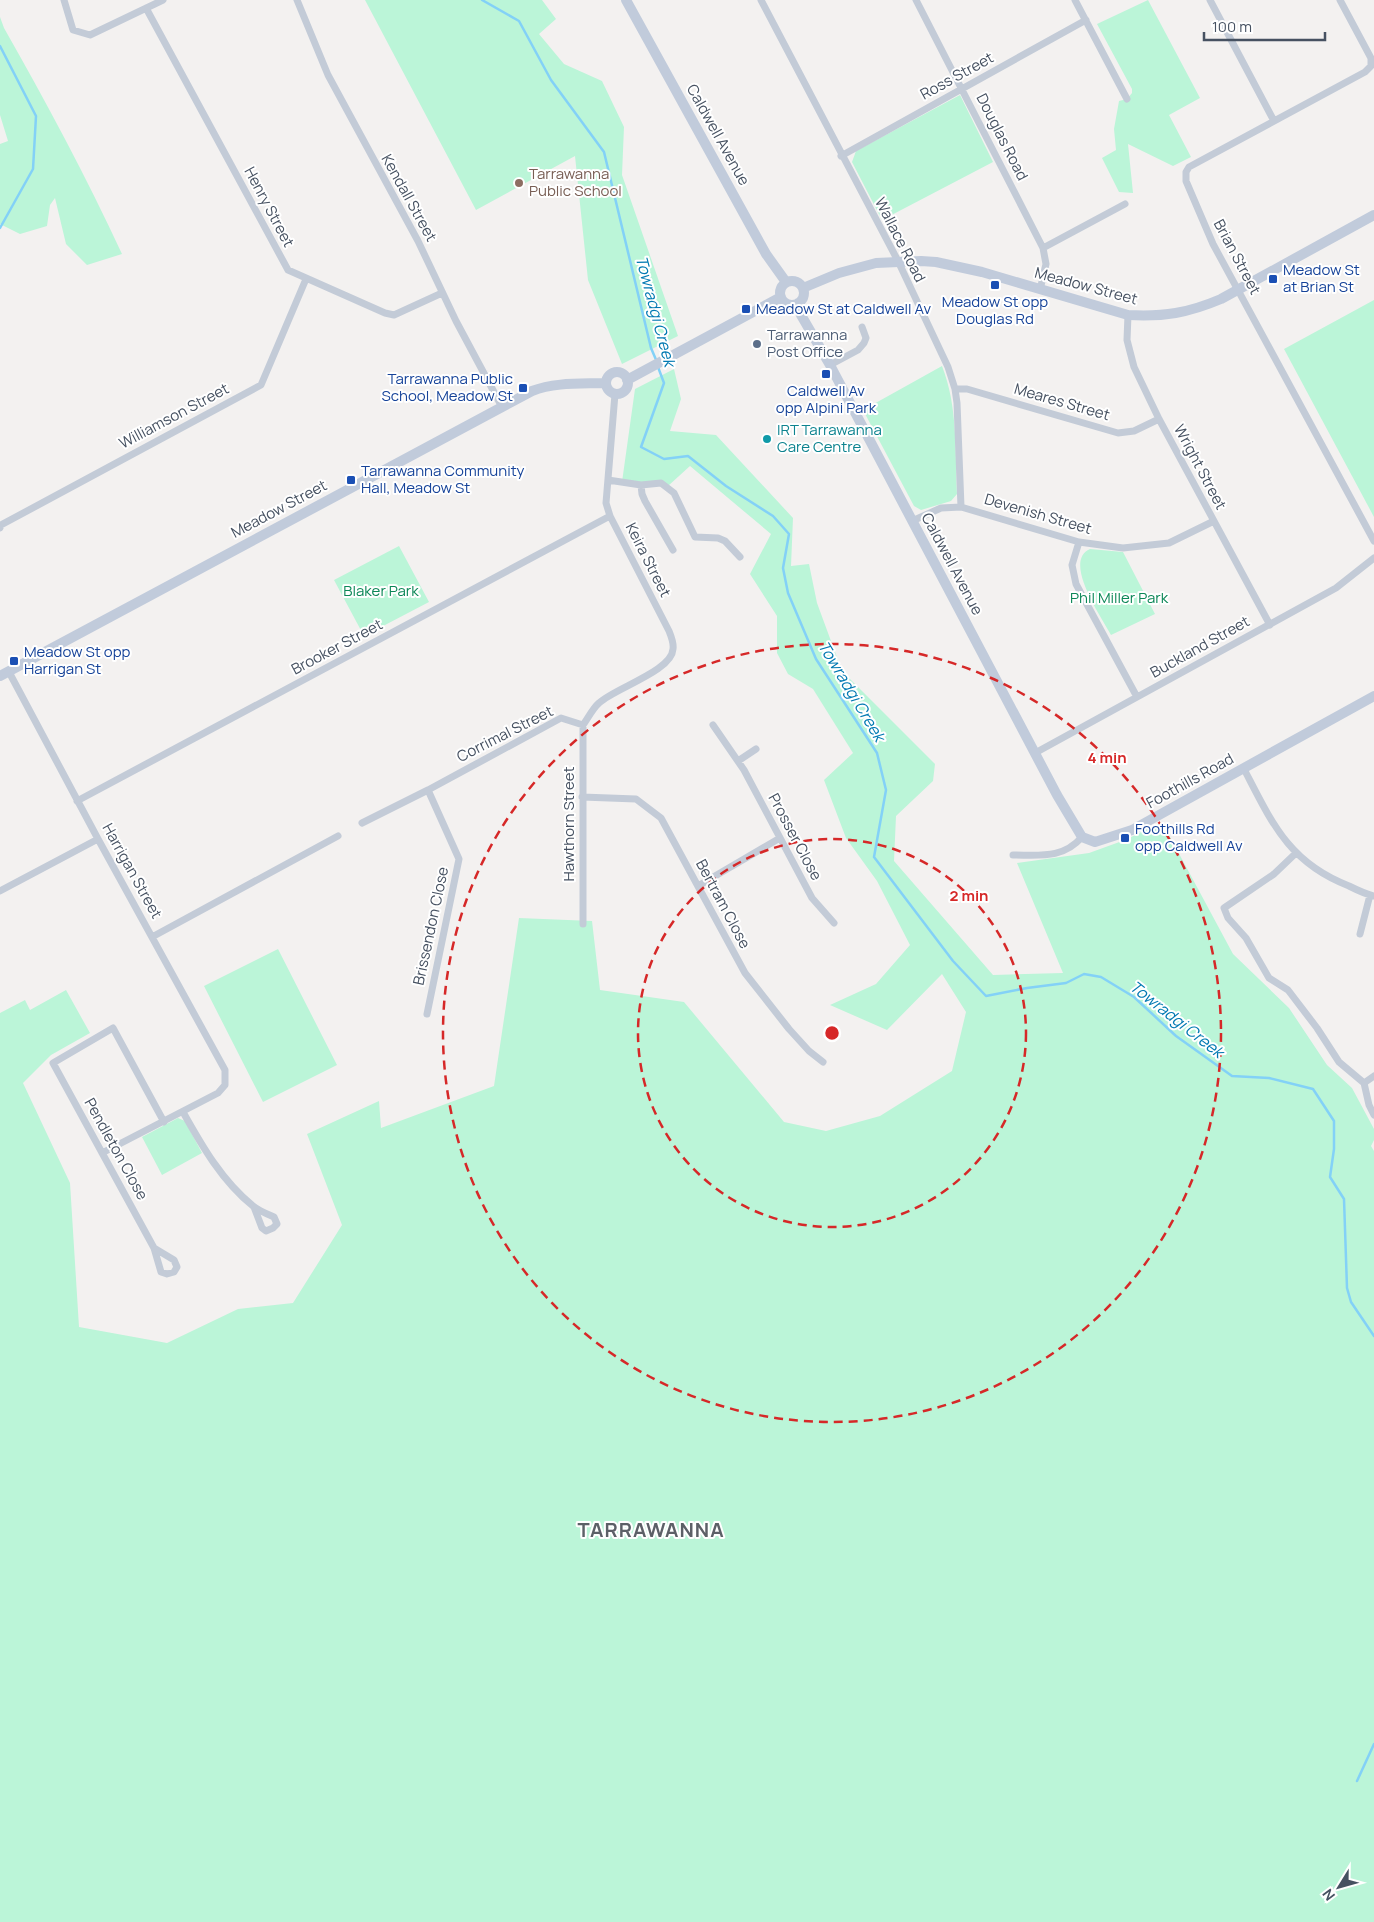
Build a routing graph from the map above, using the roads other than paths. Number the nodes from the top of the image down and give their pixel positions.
1 (64, 0) edge
2 (163, 0) edge
3 (297, 0) edge
4 (626, 0) edge
5 (761, 0) edge
6 (916, 0) edge
7 (1075, 0) edge
8 (1210, 0) edge
9 (1340, 0) edge
10 (146, 8) junction
11 (1086, 20) junction
12 (962, 88) junction
13 (1127, 99) dead end
14 (1274, 121) junction
15 (841, 156) junction
16 (1125, 204) dead end
17 (1374, 216) edge
18 (1043, 248) junction
19 (898, 261) junction
20 (306, 279) junction
21 (786, 282) junction
22 (803, 288) junction
23 (1239, 289) junction
24 (1040, 290) junction
25 (442, 293) junction
26 (781, 297) junction
27 (798, 303) junction
28 (1128, 315) junction
29 (862, 327) dead end
30 (830, 365) junction
31 (627, 380) junction
32 (606, 383) junction
33 (955, 389) junction
34 (615, 394) junction
35 (502, 407) junction
36 (1159, 419) junction
37 (608, 480) junction
38 (641, 485) junction
39 (960, 507) junction
40 (610, 516) junction
41 (912, 521) junction
42 (1214, 521) junction
43 (0, 528) edge
44 (1374, 540) edge
45 (1079, 542) junction
46 (673, 550) dead end
47 (740, 557) dead end
48 (1374, 558) edge
49 (1270, 625) junction
50 (5, 674) edge
51 (1374, 696) edge
52 (1136, 697) junction
53 (583, 725) junction
54 (713, 725) dead end
55 (756, 749) dead end
56 (1035, 752) junction
57 (738, 761) junction
58 (1244, 769) junction
59 (428, 790) junction
60 (582, 797) junction
61 (78, 801) junction
62 (362, 823) dead end
63 (338, 836) dead end
64 (98, 838) junction
65 (780, 838) junction
66 (1082, 838) junction
67 (1296, 853) junction
68 (1013, 855) dead end
69 (698, 886) junction
70 (0, 891) edge
71 (1372, 895) edge
72 (834, 922) dead end
73 (583, 924) dead end
74 (1360, 934) dead end
75 (152, 937) junction
76 (427, 1014) dead end
77 (823, 1062) dead end
78 (1374, 1076) edge
79 (1364, 1083) junction
80 (183, 1112) junction
81 (1374, 1115) edge
82 (164, 1122) junction
83 (102, 1153) junction
84 (254, 1207) dead end
85 (154, 1248) dead end

1 - 10 street
2 - 10 street
3 - 25 street, Kendall Street
4 - 21 main road, Caldwell Avenue
5 - 15 street, Wallace Road
6 - 12 street, Douglas Road
7 - 11 street
8 - 14 street
9 - 14 street, Brian Street
10 - 20 street, Henry Street
11 - 12 street, Ross Street
11 - 13 street
12 - 15 street, Ross Street
12 - 18 street, Douglas Road
14 - 23 street, Brian Street
15 - 19 street, Wallace Road
16 - 18 street
17 - 23 main road, Meadow Street
18 - 24 street, Douglas Road
19 - 22 main road, Meadow Street
19 - 24 main road, Meadow Street
19 - 33 street, Wallace Road
20 - 25 street, Henry Street
20 - 43 street, Williamson Street
21 - 22 main road
21 - 26 main road
22 - 27 main road
23 - 28 main road, Meadow Street
23 - 44 street, Brian Street
24 - 28 main road, Meadow Street
25 - 35 street, Kendall Street
26 - 27 main road
26 - 31 main road
27 - 30 main road, Caldwell Avenue
28 - 36 street, Wright Street
29 - 30 street
30 - 41 main road, Caldwell Avenue
31 - 32 main road
31 - 34 main road
32 - 34 main road
32 - 35 main road, Meadow Street
33 - 36 street, Meares Street
33 - 39 street, Wallace Road
34 - 37 street, Keira Street
35 - 50 main road, Meadow Street
36 - 42 street, Wright Street
37 - 38 street
37 - 40 street, Keira Street
38 - 46 street, Keira Street
38 - 47 street
39 - 41 street, Devenish Street
39 - 45 street, Devenish Street
40 - 53 street, Keira Street
40 - 61 street, Brooker Street
41 - 56 main road, Caldwell Avenue
42 - 45 street, Devenish Street
42 - 49 street, Wright Street
45 - 52 street
48 - 49 street, Buckland Street
49 - 52 street, Buckland Street
50 - 61 street, Harrigan Street
51 - 58 main road, Foothills Road
52 - 56 street, Buckland Street
53 - 59 street, Corrimal Street
53 - 60 street, Hawthorn Street
54 - 57 street, Prosser Close
55 - 57 street
56 - 66 main road, Caldwell Avenue
57 - 65 street, Prosser Close
58 - 66 main road, Foothills Road
58 - 67 street
59 - 62 street, Corrimal Street
59 - 76 street, Brissendon Close
60 - 69 street, Bertram Close
60 - 73 street, Hawthorn Street
61 - 64 street, Harrigan Street
63 - 75 street
64 - 70 street
64 - 75 street, Harrigan Street
65 - 69 street
65 - 72 street, Prosser Close
66 - 68 street
67 - 71 street
67 - 79 street
69 - 77 street, Bertram Close
71 - 74 street
75 - 80 street, Harrigan Street
78 - 79 street
79 - 81 street
80 - 82 street
80 - 84 street
82 - 83 street
82 - 83 street, Pendleton Close
83 - 85 street, Pendleton Close

